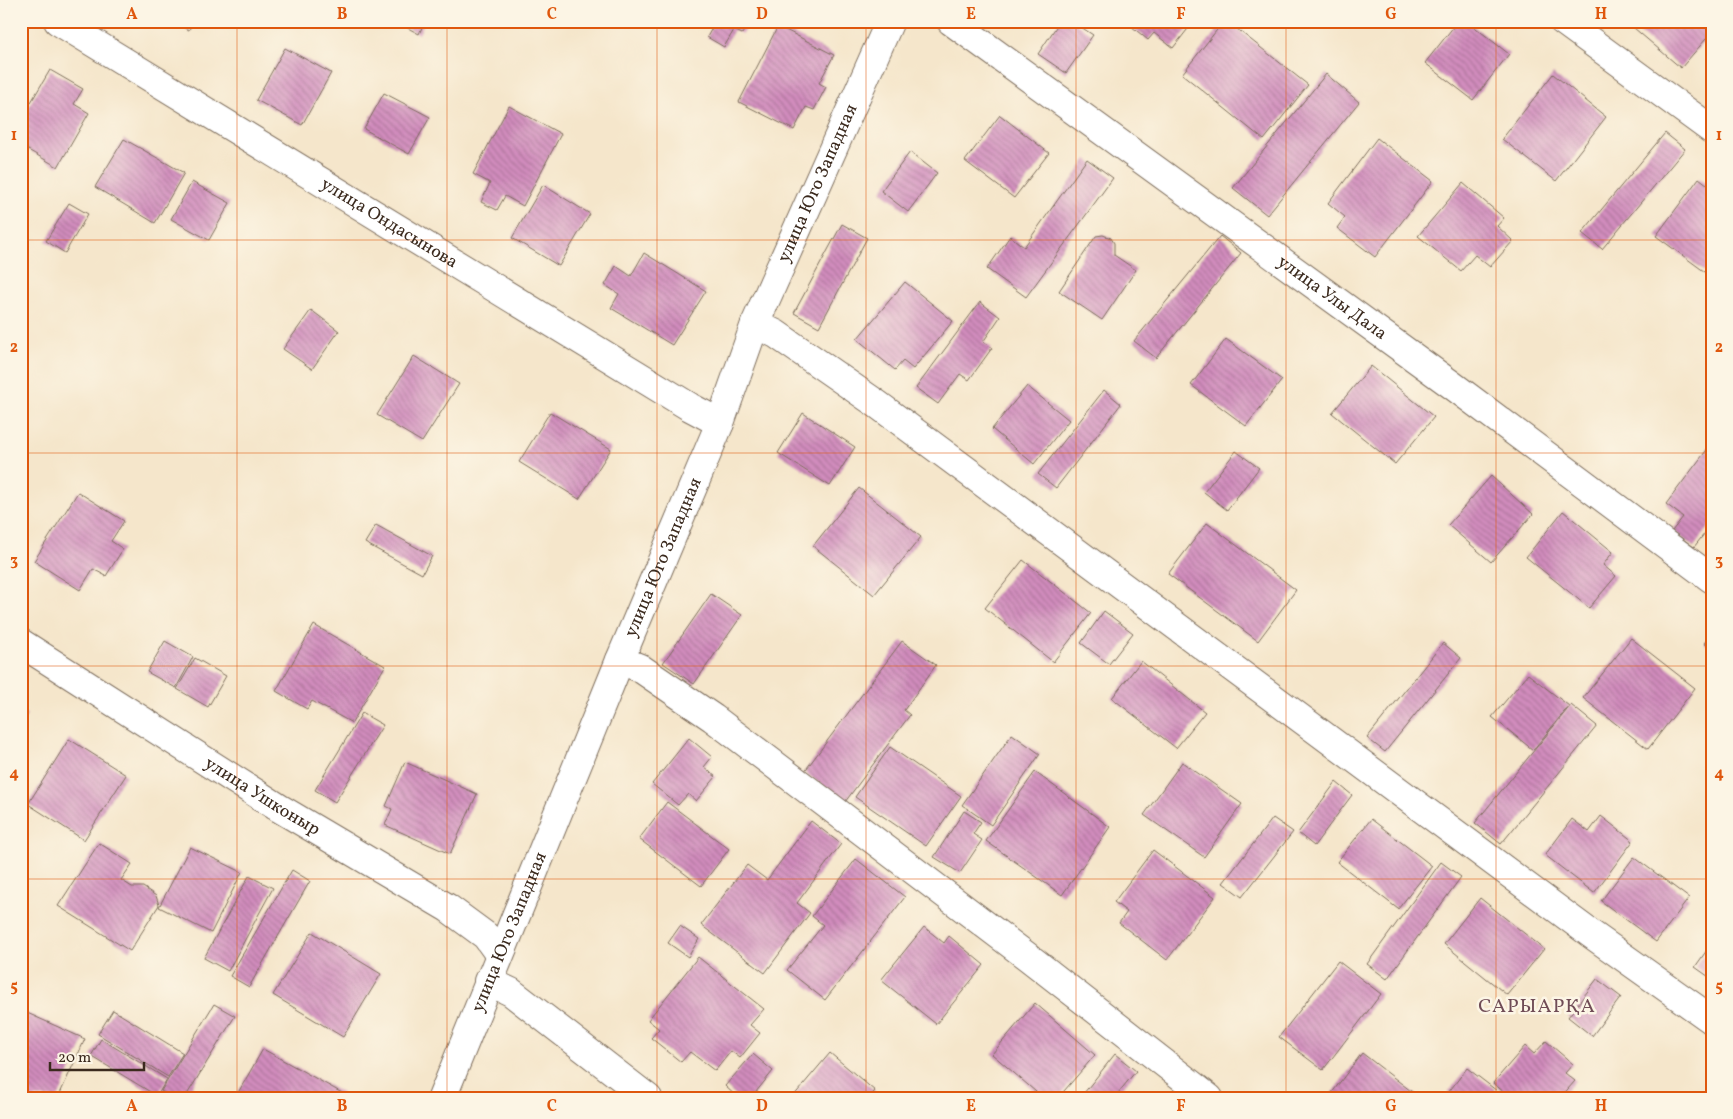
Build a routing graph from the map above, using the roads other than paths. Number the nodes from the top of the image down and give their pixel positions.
1 (58, 21) edge
2 (890, 21) edge
3 (951, 21) edge
4 (1563, 21) edge
5 (1712, 130) edge
6 (755, 324) junction
7 (720, 423) junction
8 (1712, 579) edge
9 (21, 643) edge
10 (620, 660) junction
11 (499, 954) junction
12 (488, 981) junction
13 (1712, 1020) edge
14 (442, 1098) edge
15 (648, 1098) edge
16 (1209, 1098) edge

1 - 7 street, улица Ондасынова
2 - 6 street, улица Юго Западная
3 - 8 street, улица Улы Дала
4 - 5 street
6 - 7 street, улица Юго Западная
6 - 13 street
7 - 10 street, улица Юго Западная
9 - 11 street, улица Ушконыр
10 - 11 street, улица Юго Западная
10 - 16 street
11 - 12 street, улица Юго Западная
12 - 14 street, улица Юго Западная
12 - 15 street

